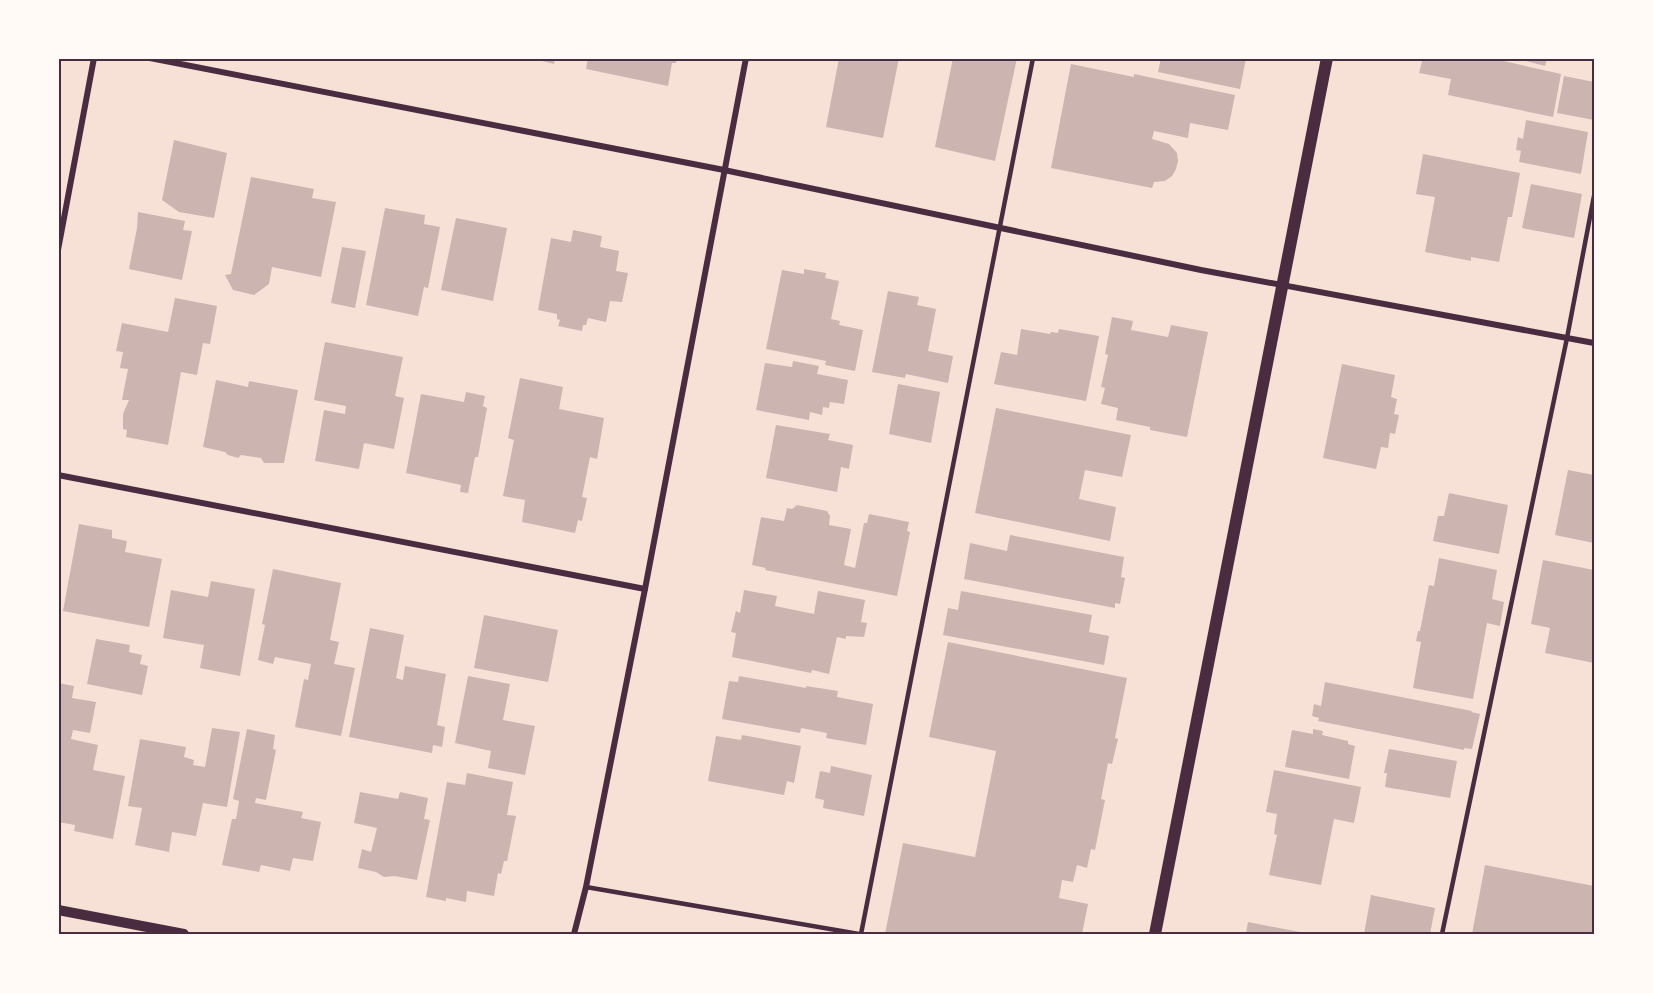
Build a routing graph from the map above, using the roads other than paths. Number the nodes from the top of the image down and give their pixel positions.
1 (94, 58) edge
2 (150, 58) edge
3 (746, 58) edge
4 (1033, 58) edge
5 (1327, 58) edge
6 (724, 170) junction
7 (1594, 196) edge
8 (1000, 227) junction
9 (58, 250) edge
10 (1284, 285) junction
11 (1567, 338) junction
12 (1594, 343) edge
13 (58, 475) edge
14 (645, 589) junction
15 (586, 887) junction
16 (58, 910) edge
17 (184, 934) edge
18 (574, 934) edge
19 (860, 934) edge
20 (1155, 934) edge
21 (1442, 934) edge

1 - 9 street
2 - 6 street
3 - 6 street
4 - 8 lane
5 - 10 main road
6 - 8 street
6 - 14 street
7 - 11 lane
8 - 10 street
8 - 19 lane
10 - 11 street
10 - 20 main road
11 - 12 street
11 - 21 lane
13 - 14 street
14 - 15 street
15 - 18 street
15 - 19 lane
16 - 17 street

